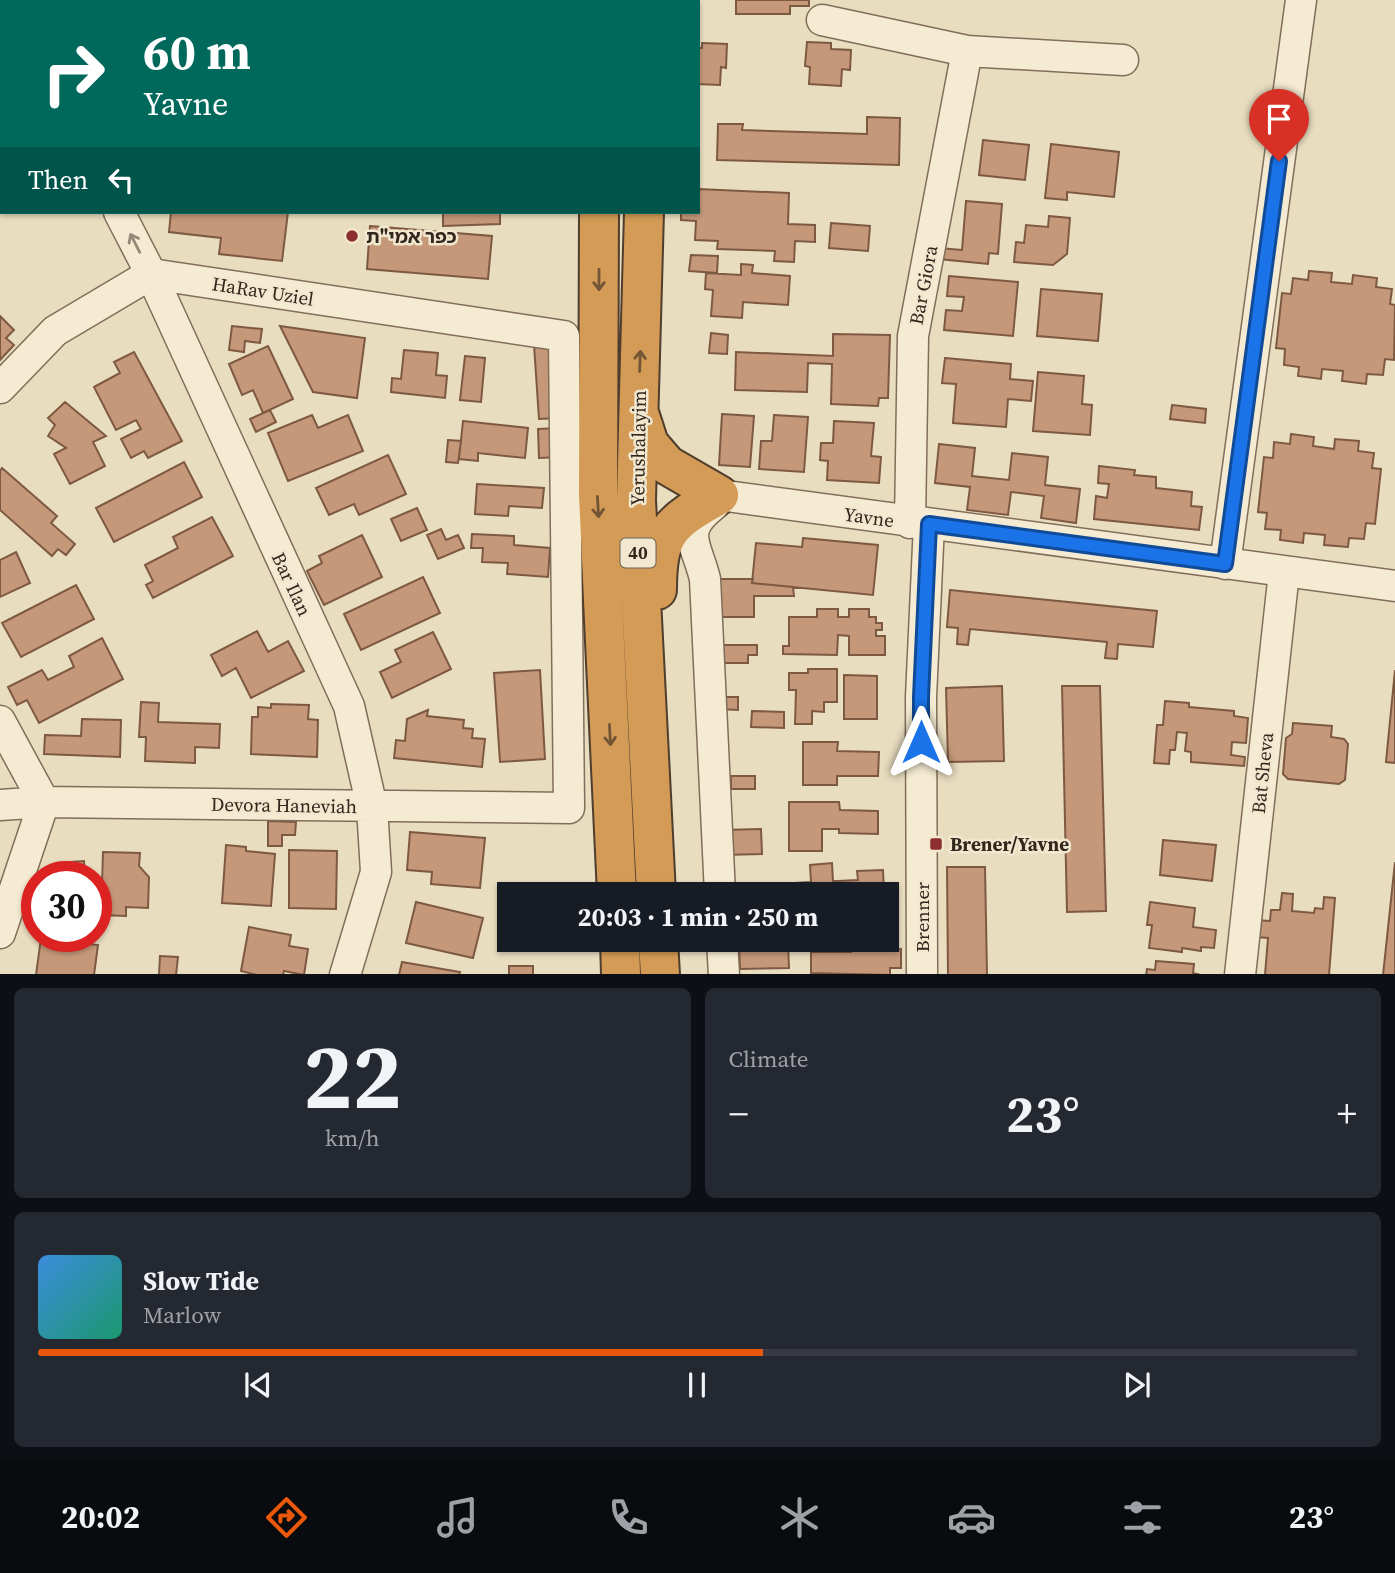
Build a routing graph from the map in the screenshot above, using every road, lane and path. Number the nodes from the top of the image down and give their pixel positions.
1 (1301, 0) edge
2 (822, 20) dead end
3 (967, 51) junction
4 (1123, 60) dead end
5 (120, 214) edge
6 (599, 214) edge
7 (644, 214) edge
8 (151, 274) junction
9 (0, 388) edge
10 (638, 410) junction
11 (722, 496) junction
12 (920, 523) junction
13 (1225, 564) junction
14 (1284, 572) junction
15 (1395, 586) edge
16 (0, 722) edge
17 (44, 802) junction
18 (0, 805) edge
19 (372, 807) junction
20 (569, 808) joint
21 (616, 882) edge
22 (655, 882) edge
23 (656, 882) edge
24 (719, 882) edge
25 (0, 933) edge
26 (620, 952) edge
27 (659, 952) edge
28 (723, 952) edge
29 (345, 974) edge
30 (621, 974) edge
31 (660, 974) edge
32 (724, 974) edge
33 (922, 974) edge
34 (1240, 974) edge

1 - 13 street
2 - 3 street
3 - 4 street
3 - 12 street, Bar Giora
8 -> 5 street, Bar Ilan
6 -> 21 highway, Yerushalayim / 40
10 -> 7 highway, Yerushalayim / 40
8 - 9 street
8 - 19 street, Bar Ilan
8 - 20 street, HaRav Uziel
10 - 11 highway
10 - 22 highway, Yerushalayim / 40
11 - 12 street, Yavne
11 - 23 highway
11 - 24 street
12 - 13 street, Yavne
12 - 33 street, Brenner
13 - 14 street, Yavne
14 - 15 street, Yavne
14 - 34 street, Bat Sheva
16 - 17 street
17 - 18 street, Devora Haneviah
17 - 19 street, Devora Haneviah
17 - 25 street
19 - 20 street, Devora Haneviah
19 - 29 street, Bar Ilan
26 - 30 highway
27 - 31 highway
28 - 32 street

